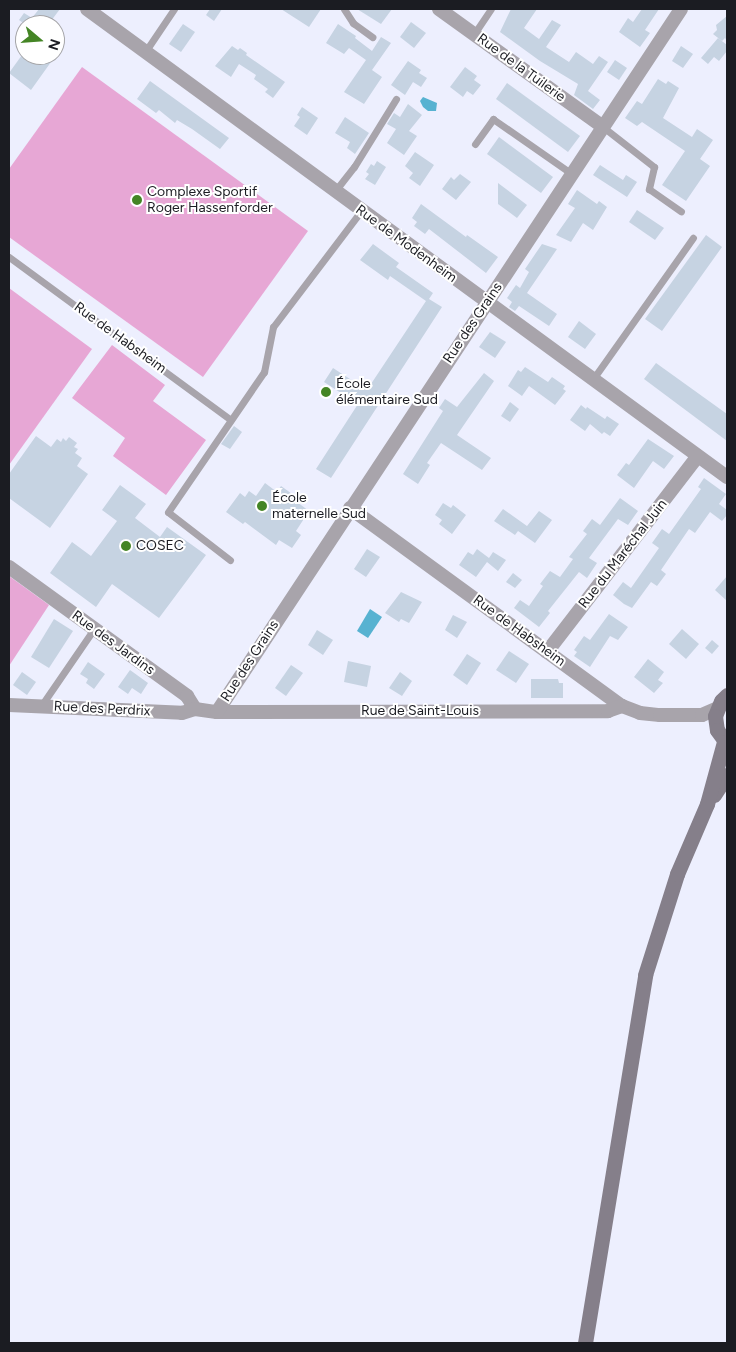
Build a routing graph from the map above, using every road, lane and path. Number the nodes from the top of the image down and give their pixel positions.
1 (87, 9) edge
2 (174, 9) edge
3 (344, 9) edge
4 (439, 9) edge
5 (491, 9) edge
6 (681, 9) edge
7 (474, 34) junction
8 (372, 37) dead end
9 (145, 52) junction
10 (396, 99) dead end
11 (603, 127) junction
12 (475, 144) dead end
13 (572, 174) junction
14 (335, 192) junction
15 (361, 211) junction
16 (681, 211) dead end
17 (693, 238) dead end
18 (9, 257) edge
19 (486, 303) junction
20 (592, 380) junction
21 (231, 420) junction
22 (698, 456) junction
23 (726, 474) edge
24 (350, 508) junction
25 (230, 560) dead end
26 (9, 567) edge
27 (94, 628) junction
28 (547, 652) junction
29 (727, 695) edge
30 (9, 705) edge
31 (41, 706) junction
32 (622, 706) junction
33 (718, 708) junction
34 (195, 709) junction
35 (217, 712) junction
36 (702, 715) junction
37 (716, 724) junction
38 (726, 743) edge
39 (727, 775) edge
40 (707, 804) junction
41 (585, 1343) edge

1 - 9 street, Rue de Modenheim
2 - 9 lane
3 - 8 lane
4 - 7 street, Rue de la Tuilerie
5 - 7 lane
6 - 11 street, Rue des Grains
7 - 11 street, Rue de la Tuilerie
9 - 14 street, Rue de Modenheim
10 - 14 lane
11 - 13 street, Rue des Grains
11 - 16 lane
12 - 13 lane
13 - 19 street, Rue des Grains
14 - 15 street, Rue de Modenheim
15 - 19 street, Rue de Modenheim
15 - 21 lane
17 - 20 lane
18 - 21 lane, Rue de Habsheim
19 - 20 street, Rue de Modenheim
19 - 24 street, Rue des Grains
20 - 22 street, Rue de Modenheim
21 - 25 lane
22 - 23 street, Rue de Modenheim
22 - 28 street, Rue du Maréchal Juin
24 - 28 street, Rue de Habsheim
24 - 35 street, Rue des Grains
26 - 27 street, Rue des Jardins
27 - 31 lane
27 - 34 street, Rue des Jardins
28 - 32 street, Rue de Habsheim
29 - 33 main road
30 - 31 street, Rue des Perdrix
31 - 34 street, Rue des Perdrix
32 - 35 street, Rue de Saint-Louis
32 - 36 street, Rue de Habsheim
33 - 36 street, Rue de Habsheim
33 - 37 main road
34 - 35 street
36 - 37 street
37 - 38 main road
38 - 40 main road
39 - 40 main road
40 - 41 main road

